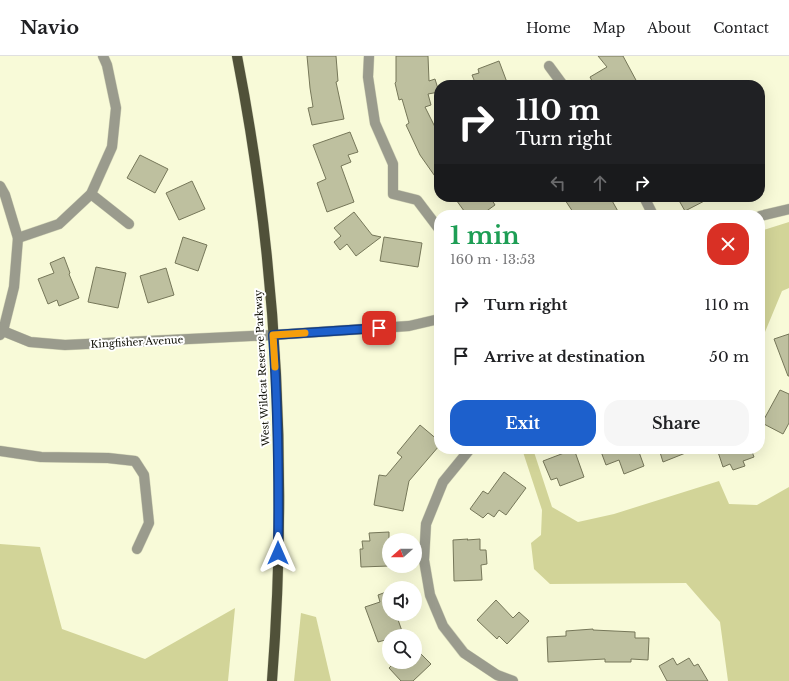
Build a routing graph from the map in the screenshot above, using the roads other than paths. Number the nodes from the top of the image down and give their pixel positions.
1 (103, 56) edge
2 (237, 56) edge
3 (369, 56) edge
4 (549, 66) dead end
5 (559, 80) edge
6 (0, 186) edge
7 (91, 194) junction
8 (789, 209) edge
9 (765, 215) edge
10 (434, 223) edge
11 (129, 224) dead end
12 (18, 238) junction
13 (434, 320) edge
14 (1, 333) edge
15 (273, 335) junction
16 (0, 452) edge
17 (466, 454) edge
18 (137, 549) dead end
19 (272, 681) edge
20 (513, 681) edge

1 - 7 street
2 - 15 main road, West Wildcat Reserve Parkway
3 - 10 street
4 - 5 street
6 - 12 street
7 - 11 street
7 - 12 street
8 - 9 street
12 - 14 street
13 - 15 street, Kingfisher Avenue
14 - 15 street, Kingfisher Avenue
15 - 19 main road, West Wildcat Reserve Parkway
16 - 18 street
17 - 20 street

